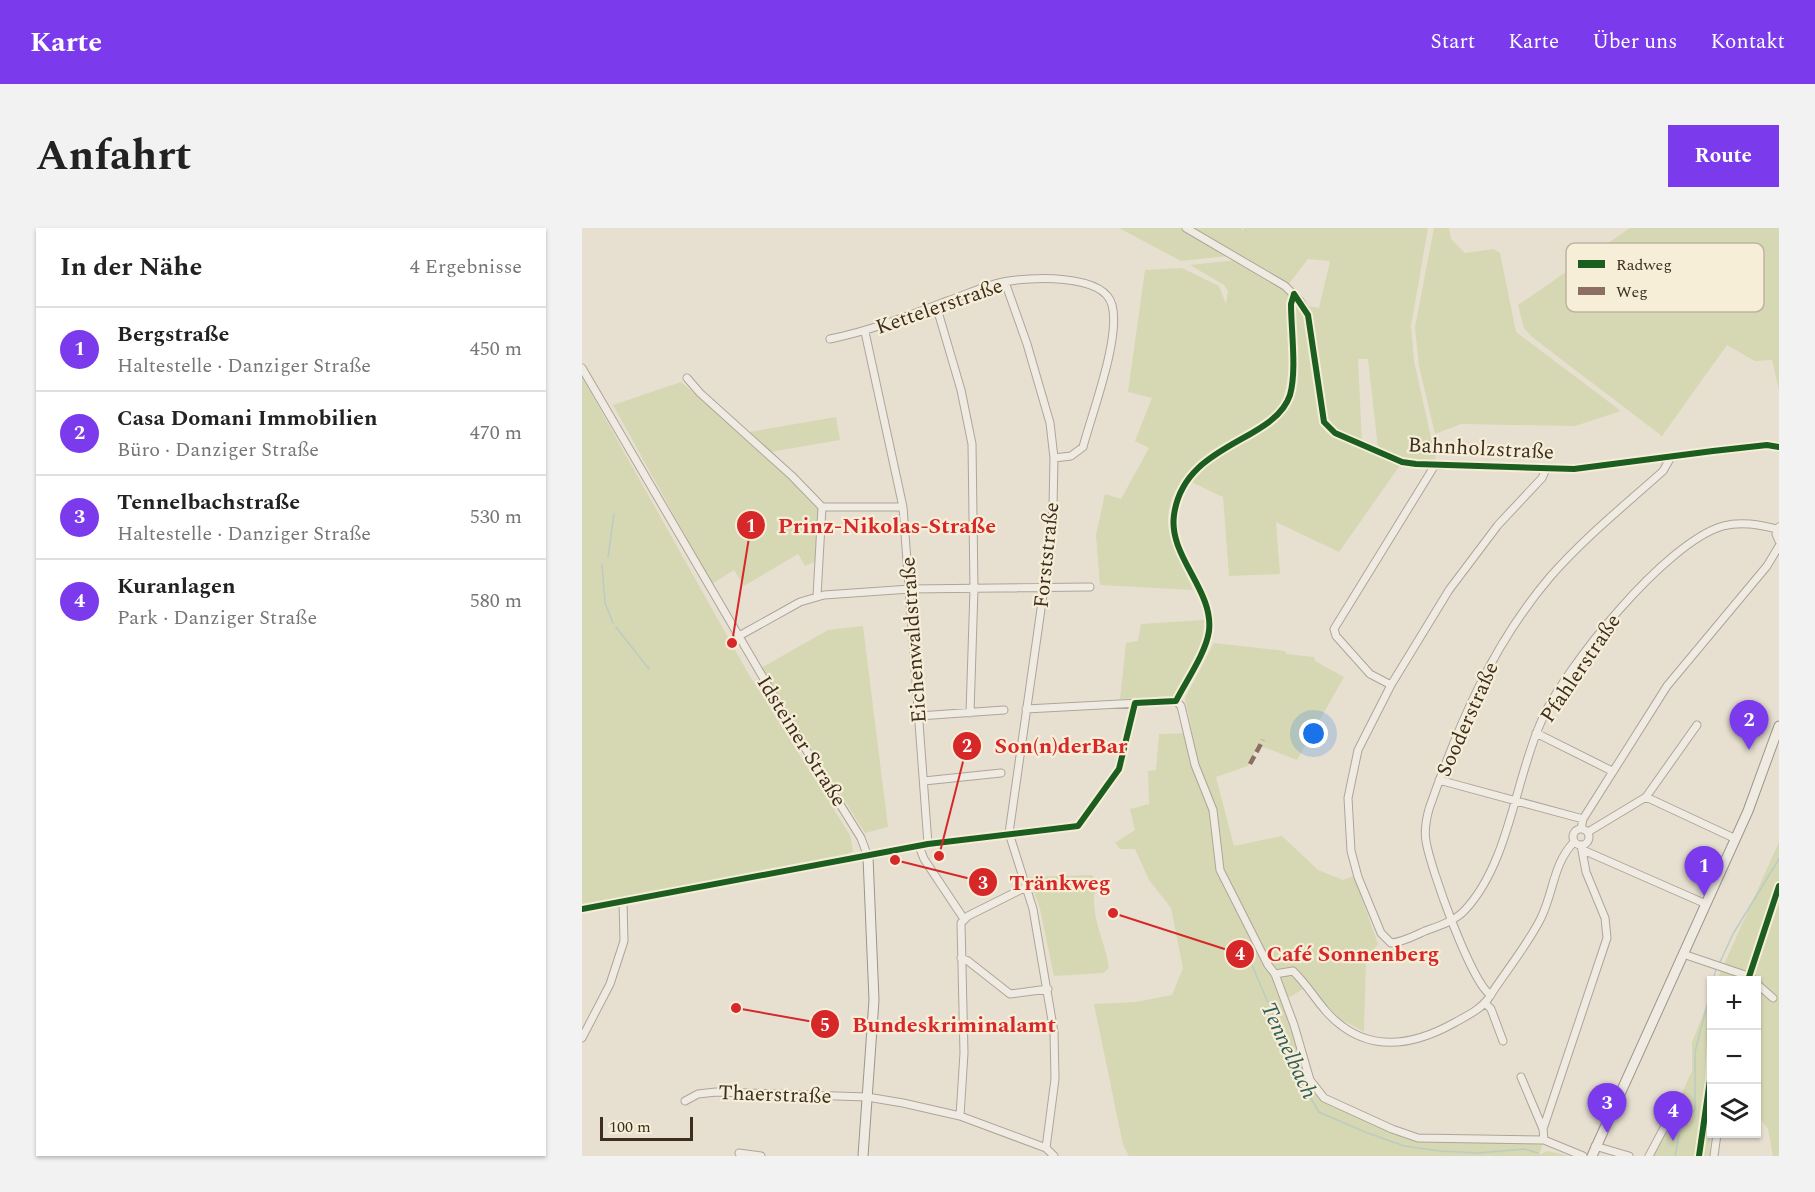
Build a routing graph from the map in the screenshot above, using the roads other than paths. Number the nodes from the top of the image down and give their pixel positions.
1 (1186, 228) edge
2 (1005, 282) junction
3 (1294, 294) junction
4 (936, 305) junction
5 (866, 332) junction
6 (830, 339) dead end
7 (582, 368) edge
8 (687, 378) dead end
9 (1779, 447) edge
10 (1671, 457) junction
11 (1054, 458) junction
12 (1435, 465) junction
13 (1546, 469) junction
14 (822, 507) junction
15 (903, 507) junction
16 (1778, 528) edge
17 (1779, 541) edge
18 (1779, 546) edge
19 (1090, 587) dead end
20 (1044, 588) junction
21 (910, 589) junction
22 (974, 589) junction
23 (817, 596) junction
24 (739, 636) junction
25 (1391, 685) junction
26 (1176, 701) junction
27 (1135, 703) junction
28 (1026, 709) junction
29 (1004, 710) dead end
30 (970, 713) junction
31 (919, 716) junction
32 (1697, 725) dead end
33 (1779, 726) edge
34 (1536, 733) junction
35 (1612, 771) junction
36 (1001, 773) dead end
37 (1439, 780) junction
38 (924, 781) junction
39 (1646, 797) junction
40 (1514, 801) junction
41 (1582, 819) junction
42 (1585, 830) junction
43 (1009, 833) junction
44 (1736, 838) junction
45 (928, 844) junction
46 (919, 846) junction
47 (1580, 846) junction
48 (868, 857) junction
49 (1026, 887) junction
50 (622, 901) junction
51 (1706, 904) junction
52 (582, 909) edge
53 (964, 920) junction
54 (1453, 920) junction
55 (1683, 954) junction
56 (961, 958) junction
57 (1275, 974) junction
58 (1748, 976) edge
59 (1761, 987) edge
60 (1048, 989) junction
61 (1491, 995) junction
62 (1773, 998) dead end
63 (1485, 1003) junction
64 (582, 1038) edge
65 (1503, 1041) dead end
66 (1521, 1077) dead end
67 (867, 1098) junction
68 (685, 1101) dead end
69 (960, 1116) junction
70 (1666, 1124) dead end
71 (1543, 1129) junction
72 (1716, 1138) edge
73 (1544, 1140) junction
74 (1046, 1148) junction
75 (1594, 1151) edge
76 (739, 1153) dead end
77 (761, 1156) edge
78 (862, 1156) edge
79 (1054, 1156) edge
80 (1583, 1156) edge
81 (1629, 1156) edge
82 (1649, 1156) edge
83 (1714, 1156) edge

1 - 3 street
2 - 4 street, Kettelerstraße
2 - 11 street, Forststraße
2 - 11 street, Kettelerstraße
3 - 12 street, Bahnholzstraße
3 - 26 street
4 - 5 street, Kettelerstraße
4 - 22 street
5 - 6 street, Kettelerstraße
5 - 15 street, Eichenwaldstraße
7 - 24 street, Idsteiner Straße
8 - 14 street
9 - 10 street, Bahnholzstraße
10 - 13 street, Bahnholzstraße
10 - 37 street, Sooderstraße
11 - 20 street, Forststraße
12 - 13 street, Bahnholzstraße
12 - 25 street
13 - 25 street
14 - 15 street
14 - 23 street
15 - 21 street, Eichenwaldstraße
16 - 17 street
16 - 34 street, Pfahlerstraße
18 - 35 street
19 - 20 street
20 - 22 street
20 - 28 street, Forststraße
21 - 22 street
21 - 23 street
21 - 31 street, Eichenwaldstraße
22 - 30 street
23 - 24 street
24 - 48 street, Idsteiner Straße
25 - 54 street, Pfahlerstraße
26 - 27 street
26 - 57 street
27 - 28 street
27 - 43 street
28 - 43 street, Forststraße
29 - 30 street
30 - 31 street
31 - 38 street, Eichenwaldstraße
32 - 39 street
33 - 44 main road
34 - 35 street
34 - 40 street, Pfahlerstraße
35 - 41 street
36 - 38 street
37 - 40 street
37 - 54 street, Sooderstraße
38 - 45 street, Eichenwaldstraße
39 - 42 street
39 - 44 street
40 - 41 street
40 - 54 street, Pfahlerstraße
41 - 42 street
42 - 47 street
42 - 47 street
43 - 45 street
43 - 49 street
44 - 51 main road
45 - 46 street
46 - 48 street
46 - 53 street
47 - 51 street
47 - 61 street
47 - 71 street
48 - 50 street
48 - 67 main road, Idsteiner Straße
49 - 53 street
49 - 60 street
50 - 52 street
50 - 64 street
51 - 55 main road
53 - 56 street
54 - 61 street, Sooderstraße
55 - 58 street
55 - 75 main road
56 - 60 street
56 - 69 street
57 - 63 street
57 - 73 street
59 - 62 street
60 - 74 street
61 - 63 street
63 - 65 street
66 - 71 street
67 - 68 street, Thaerstraße
67 - 69 street, Thaerstraße
67 - 78 main road, Idsteiner Straße
69 - 74 street, Thaerstraße
70 - 82 street
71 - 73 street
72 - 83 street
73 - 80 street
74 - 79 street
75 - 81 street
76 - 77 street

